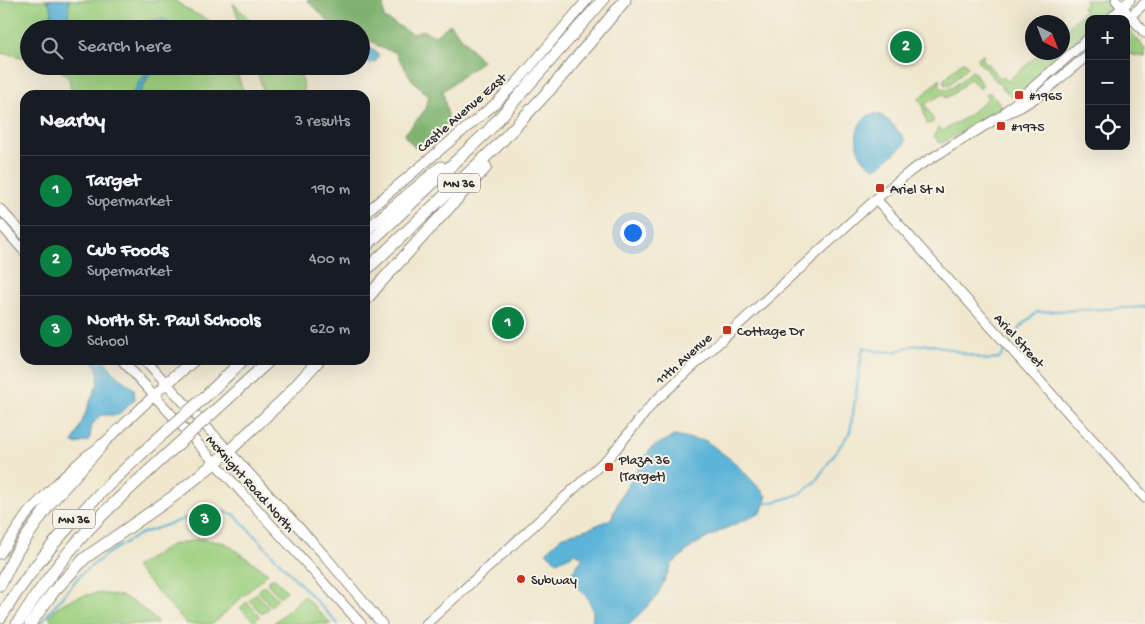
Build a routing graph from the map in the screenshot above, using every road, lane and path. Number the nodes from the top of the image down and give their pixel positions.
1 (587, 0) edge
2 (603, 0) edge
3 (625, 0) edge
4 (1130, 0) edge
5 (1145, 3) edge
6 (1120, 4) edge
7 (1113, 15) edge
8 (1126, 15) edge
9 (1130, 16) edge
10 (1130, 20) edge
11 (1145, 33) edge
12 (1085, 42) edge
13 (1085, 58) edge
14 (537, 76) junction
15 (548, 90) junction
16 (1001, 116) junction
17 (876, 199) junction
18 (0, 209) edge
19 (370, 209) edge
20 (0, 224) edge
21 (370, 227) edge
22 (20, 231) edge
23 (370, 242) edge
24 (20, 244) edge
25 (370, 266) edge
26 (370, 295) edge
27 (126, 365) edge
28 (150, 365) edge
29 (189, 365) edge
30 (239, 365) edge
31 (265, 365) edge
32 (315, 365) edge
33 (168, 384) junction
34 (154, 396) junction
35 (102, 445) junction
36 (228, 452) junction
37 (214, 463) junction
38 (1145, 498) edge
39 (0, 554) edge
40 (0, 585) edge
41 (0, 618) edge
42 (17, 624) edge
43 (30, 624) edge
44 (361, 624) edge
45 (382, 624) edge
46 (426, 624) edge

1 - 19 street, Castle Avenue East
2 - 14 highway, MN 36
3 - 15 highway, MN 36
4 - 6 street
5 - 9 street
6 - 7 street
6 - 8 street
10 - 11 street
12 - 16 street, 11th Avenue
13 - 16 street, 11th Avenue
14 - 21 highway
14 - 23 highway, MN 36
15 - 25 highway, MN 36
15 - 26 highway
16 - 17 street, 11th Avenue
17 - 38 street, Ariel Street
17 - 46 street, 11th Avenue
18 - 22 street
20 - 24 street
27 - 34 street, McKnight Road North
28 - 33 street, McKnight Road North
29 - 33 highway
30 - 41 highway, MN 36, bridge
31 - 42 highway, MN 36, bridge
32 - 36 highway
33 - 34 street
33 - 36 street, McKnight Road North
34 - 35 street
34 - 37 street, McKnight Road North
35 - 39 street
35 - 40 highway
36 - 37 highway
36 - 45 street, McKnight Road North
37 - 43 highway
37 - 44 street, McKnight Road North

